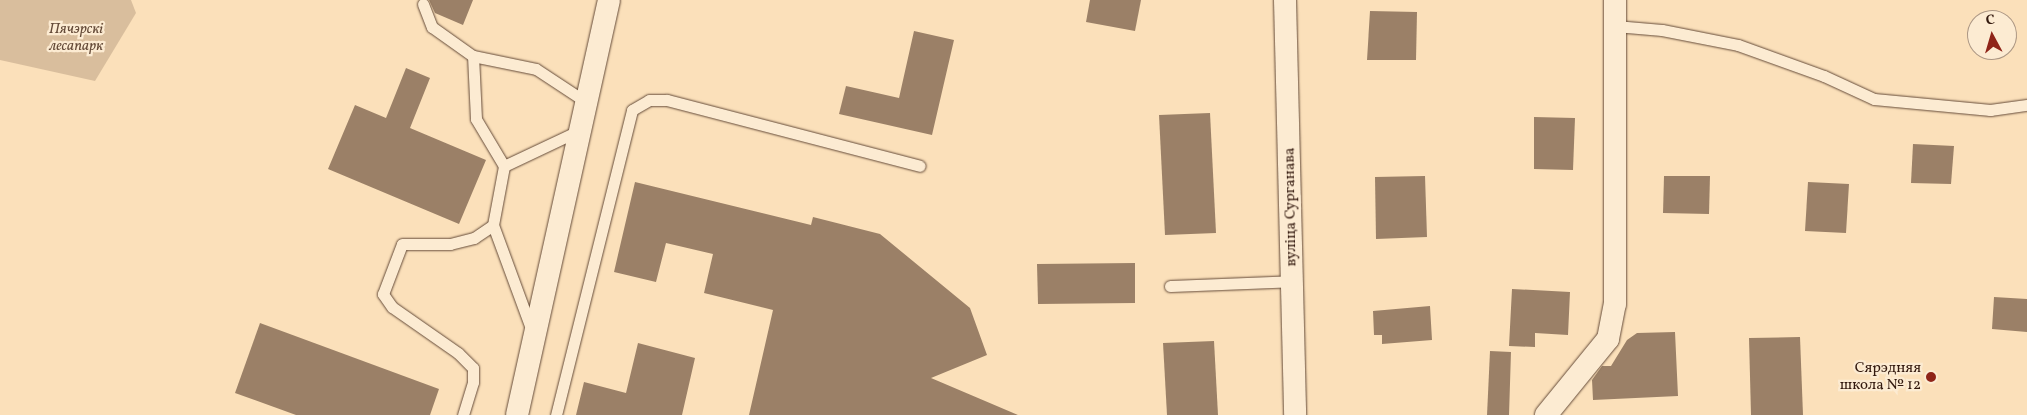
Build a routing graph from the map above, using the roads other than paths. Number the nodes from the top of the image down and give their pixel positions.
1 (608, 0) edge
2 (1285, 0) edge
3 (1615, 0) edge
4 (423, 4) dead end
5 (1615, 26) junction
6 (473, 56) junction
7 (586, 102) junction
8 (2027, 106) edge
9 (580, 130) junction
10 (504, 166) junction
11 (920, 166) dead end
12 (493, 225) junction
13 (1292, 281) junction
14 (1170, 286) dead end
15 (534, 336) junction
16 (463, 415) edge
17 (517, 415) edge
18 (556, 415) edge
19 (1295, 415) edge
20 (1546, 415) edge

1 - 7 street
2 - 13 street, вуліца Сурганава
3 - 5 street
4 - 6 lane
5 - 8 lane
5 - 20 street
6 - 7 lane
6 - 10 lane
7 - 9 street
9 - 10 lane
9 - 15 street
10 - 12 lane
11 - 18 lane
12 - 15 lane
12 - 16 lane
13 - 14 lane
13 - 19 street, вуліца Сурганава
15 - 17 street

